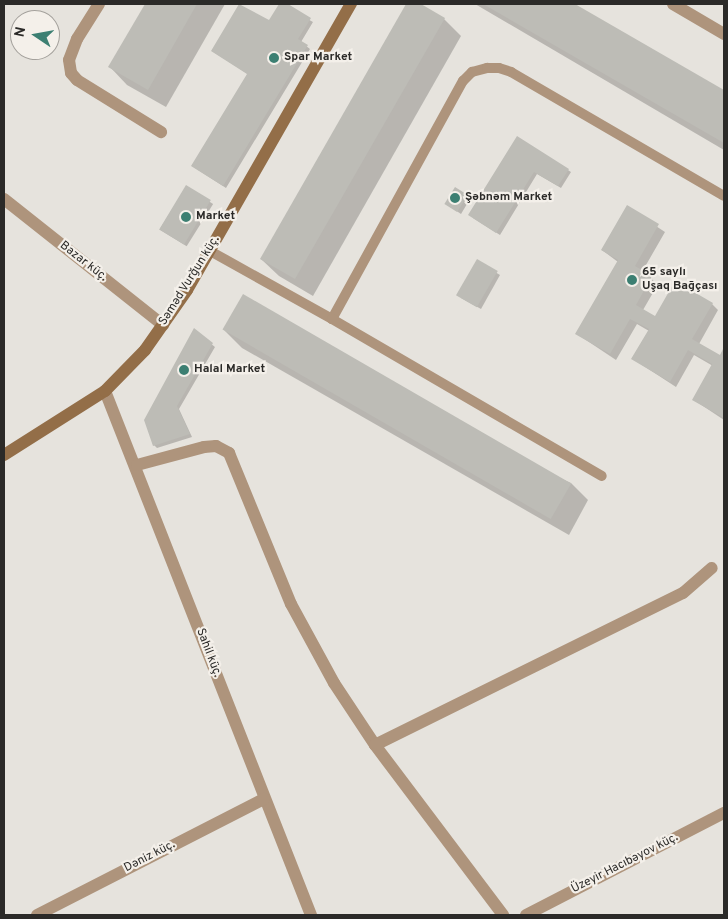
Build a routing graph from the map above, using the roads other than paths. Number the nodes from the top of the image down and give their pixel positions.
1 (98, 4) edge
2 (350, 4) edge
3 (673, 4) edge
4 (724, 34) edge
5 (161, 132) dead end
6 (724, 196) edge
7 (4, 199) edge
8 (210, 251) junction
9 (332, 319) junction
10 (163, 325) junction
11 (105, 390) junction
12 (4, 454) edge
13 (136, 465) junction
14 (602, 476) dead end
15 (712, 568) dead end
16 (375, 745) junction
17 (264, 799) junction
18 (724, 813) edge
19 (37, 915) edge
20 (311, 915) edge
21 (503, 915) edge
22 (526, 915) edge

1 - 5 street
2 - 8 main road, Səməd Vurğun küç.
3 - 4 street
6 - 9 lane
7 - 10 street, Bazar küç.
8 - 9 lane
8 - 10 main road, Səməd Vurğun küç.
9 - 14 lane
10 - 11 main road, Səməd Vurğun küç.
11 - 12 main road, Səməd Vurğun küç.
11 - 13 street, Sahil küç.
13 - 16 street
13 - 17 street, Sahil küç.
15 - 16 street
16 - 21 street
17 - 19 street, Dәniz küç.
17 - 20 street, Sahil küç.
18 - 22 street, Üzeyir Hacıbəyov küç.

